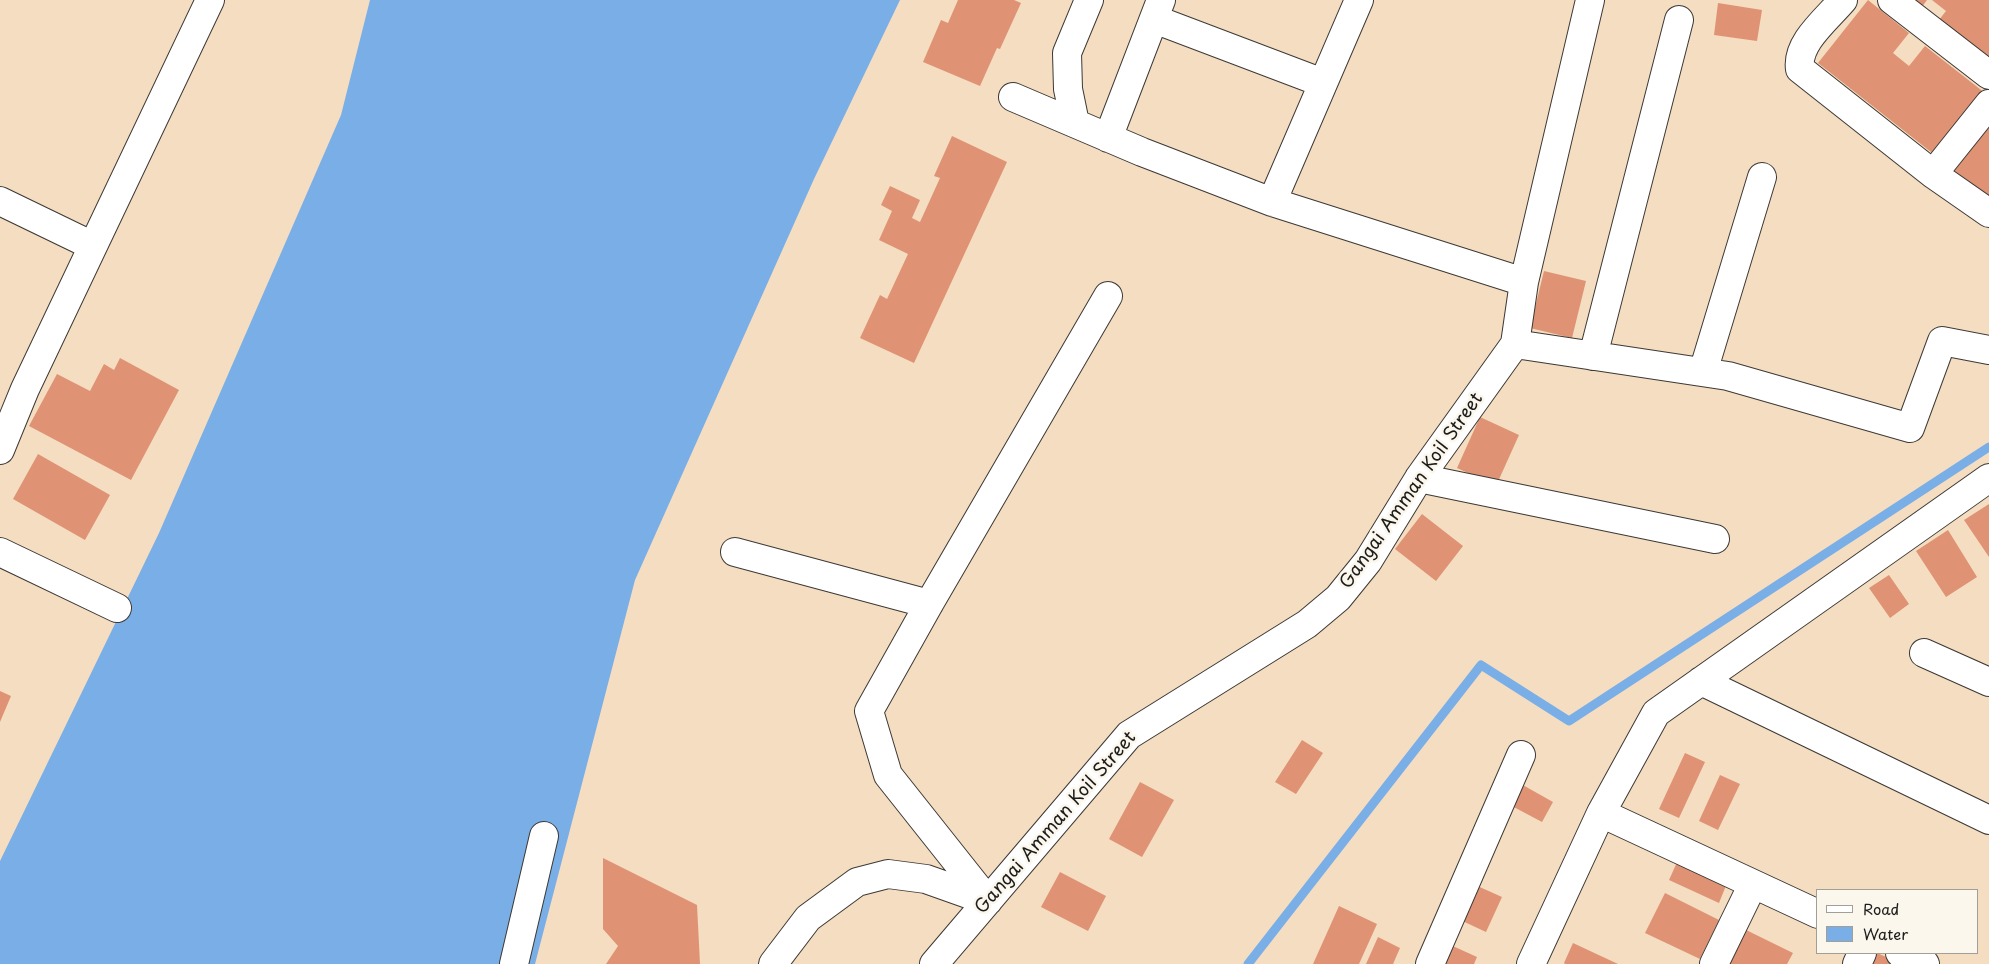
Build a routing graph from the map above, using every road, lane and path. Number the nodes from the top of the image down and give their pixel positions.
1 (210, 0) edge
2 (1089, 0) edge
3 (1359, 0) edge
4 (1590, 0) edge
5 (1843, 0) edge
6 (1892, 0) edge
7 (1158, 10) edge
8 (1679, 20) dead end
9 (1989, 75) edge
10 (1323, 83) junction
11 (1013, 97) dead end
12 (1989, 104) edge
13 (1075, 124) junction
14 (1108, 138) junction
15 (1933, 174) junction
16 (1762, 177) dead end
17 (0, 201) edge
18 (1272, 202) junction
19 (1989, 213) edge
20 (93, 246) junction
21 (1524, 282) junction
22 (1108, 296) dead end
23 (1515, 344) junction
24 (1989, 350) edge
25 (1593, 356) junction
26 (1703, 372) junction
27 (0, 450) edge
28 (1419, 478) junction
29 (1989, 478) edge
30 (1715, 539) dead end
31 (0, 552) edge
32 (734, 552) dead end
33 (929, 604) junction
34 (117, 608) dead end
35 (1924, 653) dead end
36 (1701, 681) junction
37 (1989, 682) edge
38 (1521, 755) dead end
39 (1601, 813) junction
40 (1989, 820) edge
41 (544, 836) dead end
42 (1753, 884) junction
43 (988, 901) junction
44 (1816, 913) edge
45 (1902, 954) edge
46 (514, 964) edge
47 (773, 964) edge
48 (934, 964) edge
49 (1430, 964) edge
50 (1531, 964) edge
51 (1714, 964) edge
52 (1924, 964) edge

1 - 20 street
2 - 13 street
3 - 10 street
4 - 21 street, Gangai Amman Koil Street
5 - 15 street
6 - 9 street
7 - 10 street
7 - 14 street
8 - 25 street
10 - 18 street
11 - 13 street
12 - 15 street
13 - 14 street
14 - 18 street
15 - 19 street
16 - 26 street
17 - 20 street
18 - 21 street
20 - 27 street
21 - 23 street, Gangai Amman Koil Street
22 - 33 street
23 - 25 street
23 - 28 street, Gangai Amman Koil Street
24 - 26 street
25 - 26 street
28 - 30 street
28 - 43 street, Gangai Amman Koil Street
29 - 36 street
31 - 34 street
32 - 33 street
33 - 43 street
35 - 37 street
36 - 39 street
36 - 40 street
38 - 49 street
39 - 42 street
39 - 50 street
41 - 46 street
42 - 44 street
42 - 51 street
43 - 47 street
43 - 48 street, Gangai Amman Koil Street
45 - 52 street

